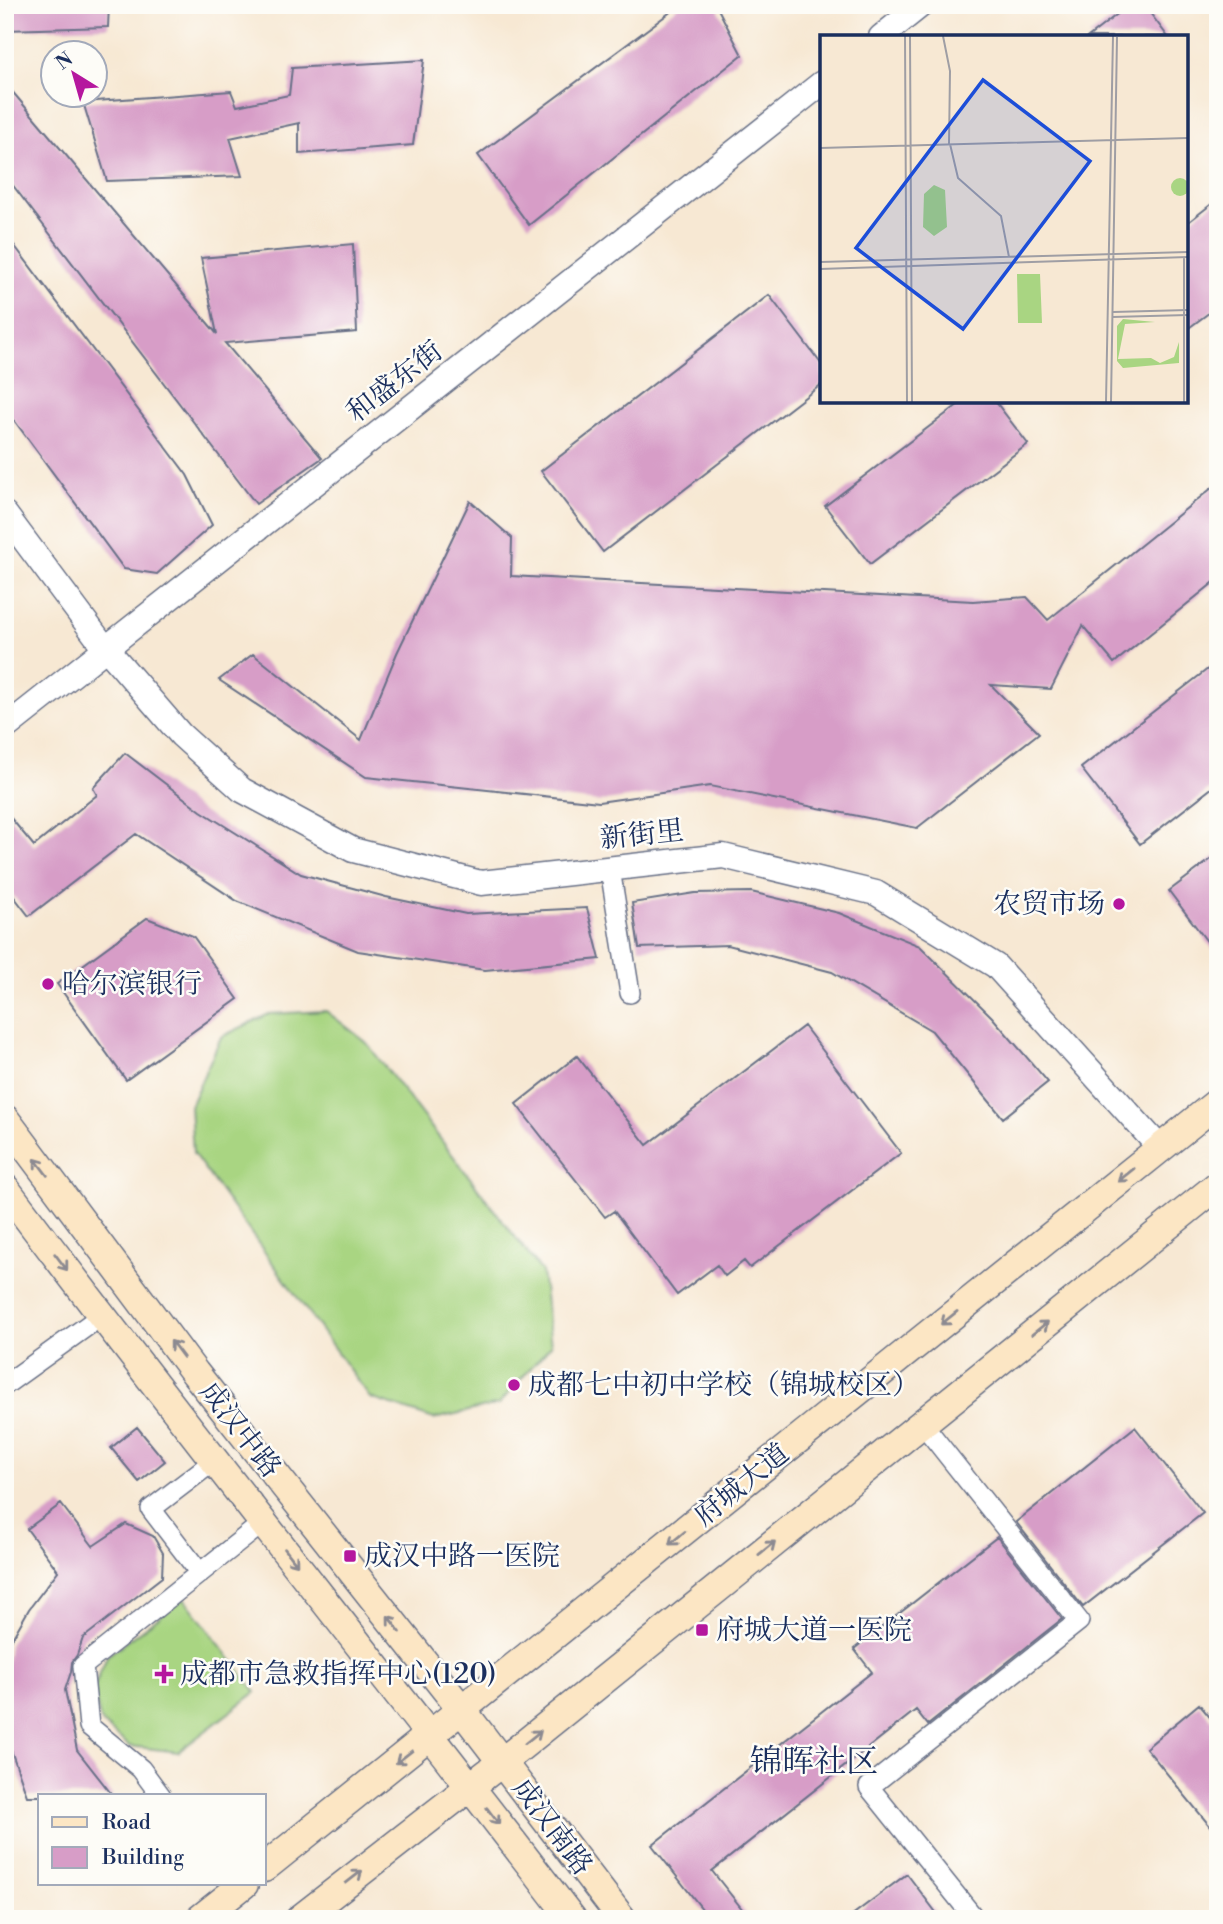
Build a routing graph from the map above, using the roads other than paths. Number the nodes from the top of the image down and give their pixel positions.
1 (921, 5) edge
2 (884, 35) edge
3 (820, 85) edge
4 (5, 514) edge
5 (105, 648) junction
6 (5, 728) edge
7 (610, 869) junction
8 (630, 993) dead end
9 (1218, 1101) edge
10 (5, 1119) edge
11 (1160, 1148) junction
12 (1218, 1185) edge
13 (5, 1188) edge
14 (101, 1316) junction
15 (5, 1385) edge
16 (922, 1423) junction
17 (215, 1461) junction
18 (264, 1522) junction
19 (200, 1573) junction
20 (463, 1710) junction
21 (482, 1735) joint
22 (430, 1737) junction
23 (502, 1762) junction
24 (450, 1763) joint
25 (470, 1786) junction
26 (160, 1794) edge
27 (266, 1866) edge
28 (233, 1887) edge
29 (200, 1919) edge
30 (300, 1919) edge
31 (572, 1919) edge
32 (622, 1919) edge
33 (975, 1919) edge

1 - 2 street
3 - 5 street, 和盛东街
4 - 5 street, 新街里
5 - 6 street, 和盛东街
5 - 7 street, 新街里
7 - 8 street
7 - 11 street, 新街里
9 - 11 main road, 府城大道
20 -> 10 main road, 成汉中路
11 -> 20 main road, 府城大道
16 -> 12 main road
13 -> 14 main road, 成汉中路
14 - 15 street
14 - 17 main road, 成汉中路
23 -> 16 main road
16 - 33 street
17 - 18 main road, 成汉中路
17 - 19 street
18 - 19 street
18 -> 22 main road, 成汉中路
19 - 26 street
20 - 21 main road, 成汉中路
20 - 22 main road, 府城大道
21 - 23 main road, 成汉南路
22 - 24 main road, 成汉中路
22 -> 27 main road, 府城大道
23 - 25 main road
23 - 32 main road, 成汉南路
24 - 25 main road, 成汉南路
30 -> 25 main road
25 -> 31 main road, 成汉南路
28 - 29 main road

